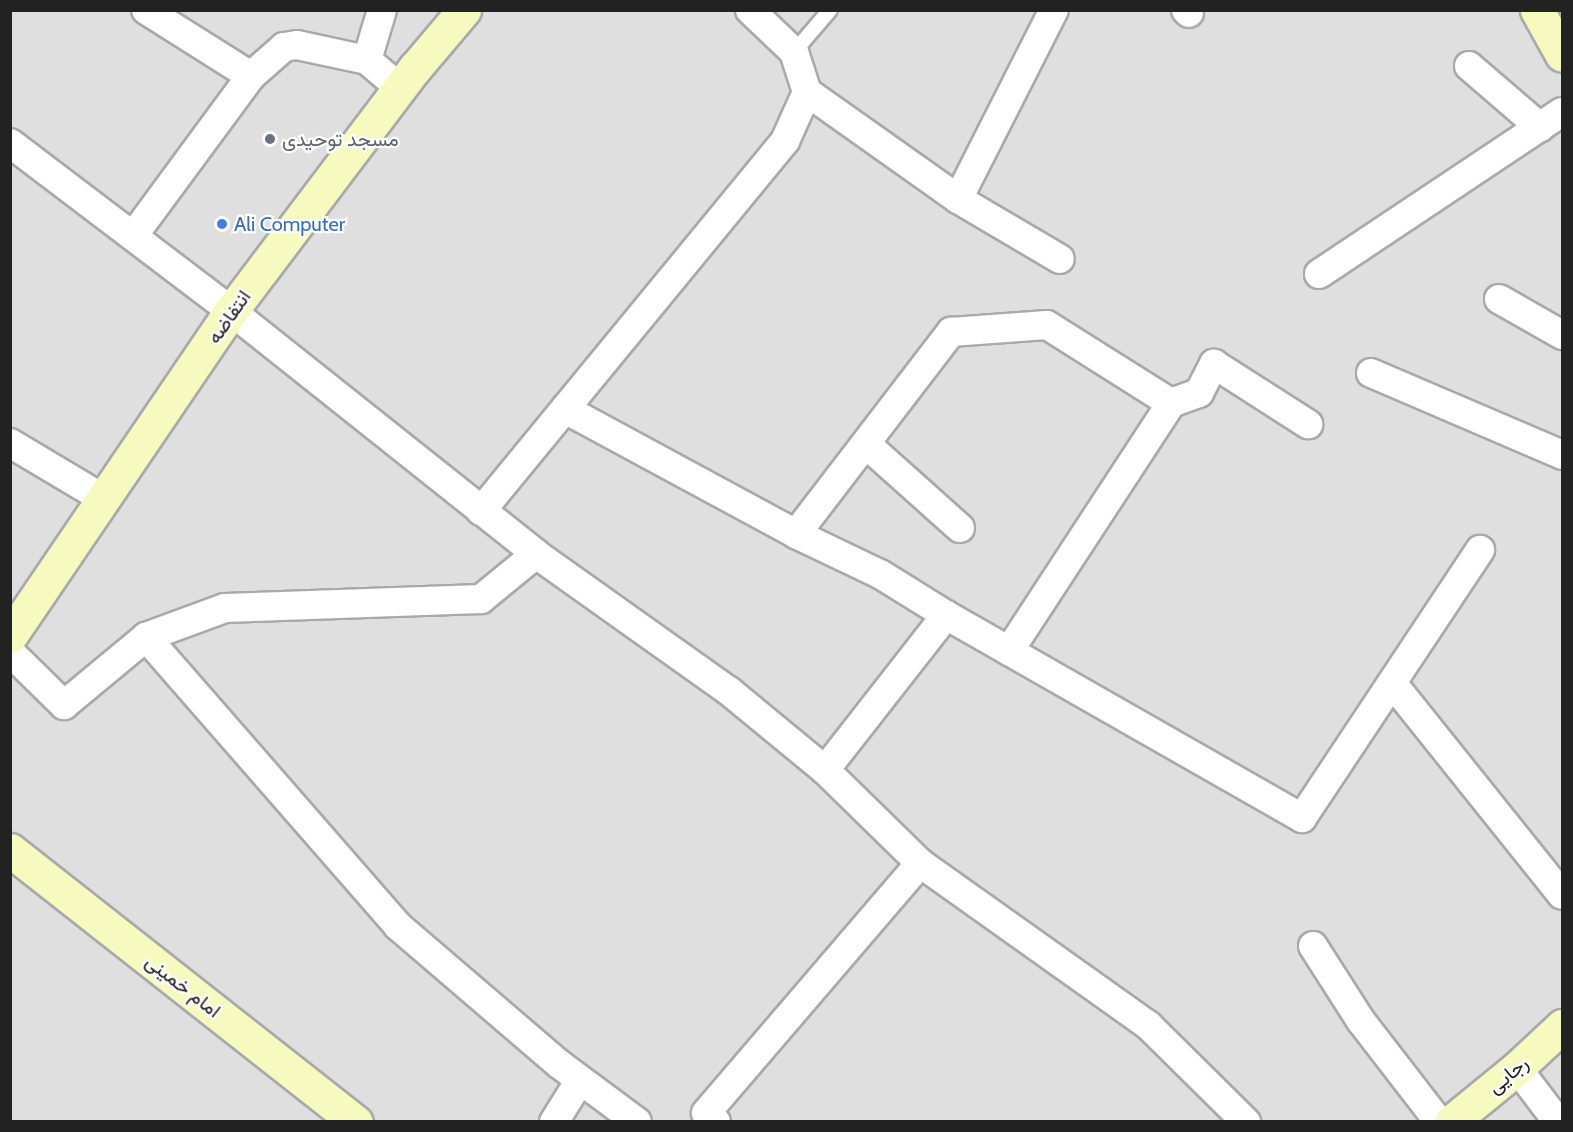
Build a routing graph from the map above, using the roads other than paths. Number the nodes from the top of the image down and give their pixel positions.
1 (146, 10) edge
2 (382, 10) edge
3 (465, 10) edge
4 (750, 10) edge
5 (830, 10) edge
6 (1054, 10) edge
7 (1537, 10) edge
8 (794, 52) junction
9 (1563, 55) edge
10 (367, 60) junction
11 (1469, 66) dead end
12 (251, 76) junction
13 (400, 88) junction
14 (807, 92) junction
15 (1551, 119) edge
16 (10, 144) edge
17 (958, 199) junction
18 (133, 236) junction
19 (1060, 259) dead end
20 (1319, 274) dead end
21 (1499, 299) dead end
22 (231, 311) junction
23 (1563, 335) edge
24 (1371, 373) dead end
25 (1171, 404) junction
26 (565, 409) junction
27 (1308, 424) dead end
28 (10, 444) edge
29 (866, 444) junction
30 (1563, 455) edge
31 (104, 499) junction
32 (481, 511) junction
33 (960, 528) dead end
34 (796, 534) junction
35 (1480, 550) dead end
36 (536, 555) junction
37 (946, 615) junction
38 (10, 636) edge
39 (147, 637) junction
40 (1009, 651) junction
41 (10, 652) edge
42 (1393, 684) junction
43 (825, 770) junction
44 (10, 850) edge
45 (920, 863) junction
46 (1563, 895) edge
47 (1313, 946) dead end
48 (1563, 1026) edge
49 (1517, 1068) junction
50 (580, 1080) junction
51 (356, 1122) edge
52 (554, 1122) edge
53 (637, 1122) edge
54 (716, 1122) edge
55 (1246, 1122) edge
56 (1439, 1122) edge
57 (1451, 1122) edge
58 (1558, 1122) edge

1 - 12 street
2 - 10 street
3 - 13 street, انتفاضه
4 - 8 street
5 - 8 lane
6 - 17 street
7 - 9 street
8 - 14 street
10 - 12 street
10 - 13 street
11 - 15 street
12 - 18 street
13 - 22 street, انتفاضه
14 - 17 street
14 - 26 street
15 - 20 street
16 - 18 street
17 - 19 street
18 - 22 street
21 - 23 street
22 - 31 street, انتفاضه
22 - 32 street
24 - 30 street
25 - 27 street
25 - 29 street
25 - 40 street
26 - 32 street
26 - 34 street
28 - 31 street
29 - 33 street
29 - 34 street
31 - 38 street, انتفاضه
32 - 36 street
34 - 37 street
35 - 42 street
36 - 39 street
36 - 43 street
37 - 40 street
37 - 43 street
39 - 41 street
39 - 50 street
40 - 42 street
42 - 46 street
43 - 45 street
44 - 51 street, امام خمینی
45 - 54 street
45 - 55 street
47 - 56 street
48 - 49 street, رجایی
49 - 57 street, رجایی
49 - 58 street
50 - 52 street
50 - 53 street

